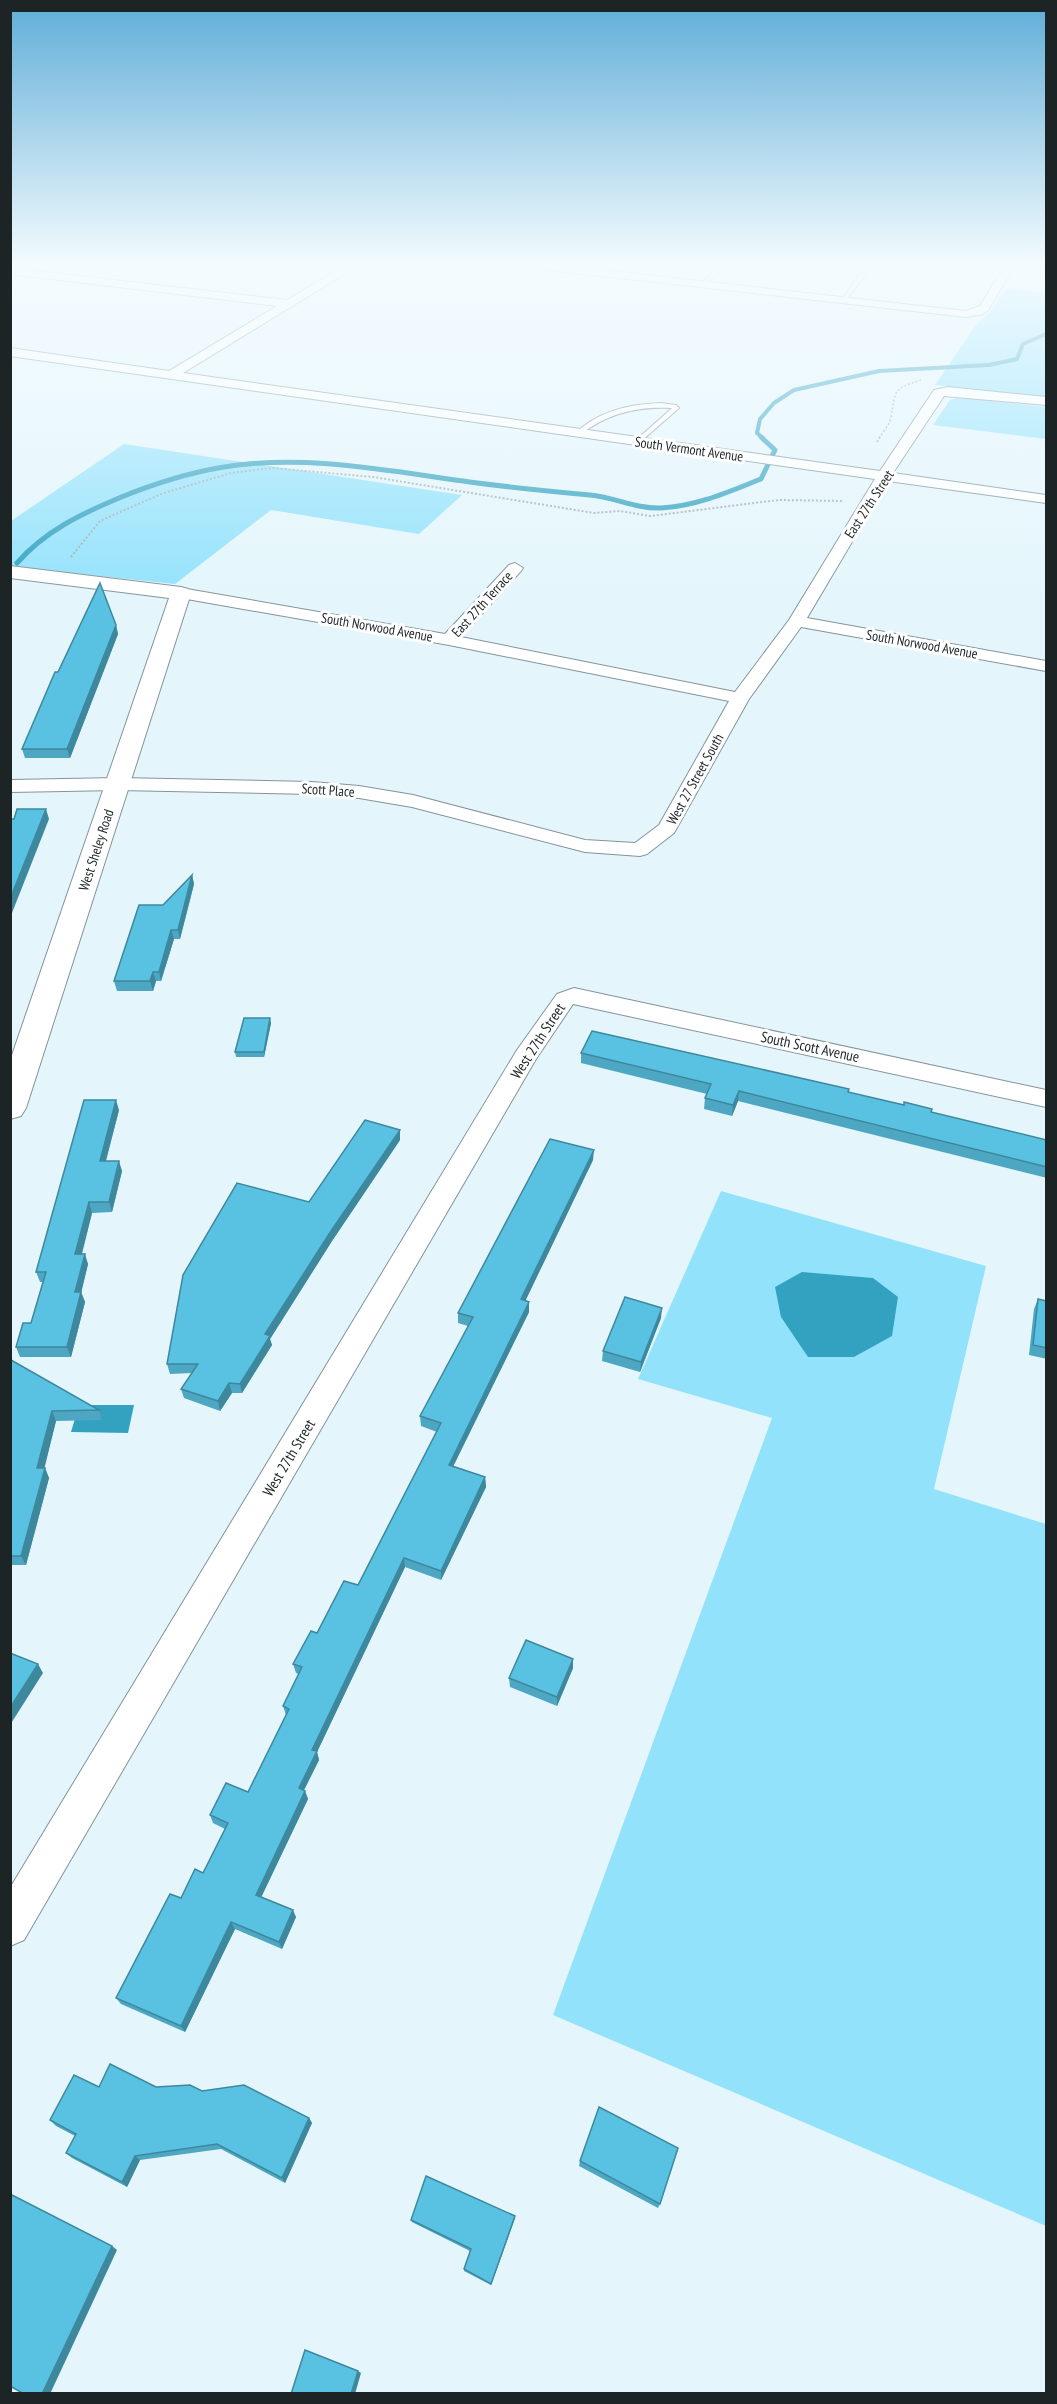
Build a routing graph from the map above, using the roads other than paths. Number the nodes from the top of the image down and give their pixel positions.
1 (173, 374) edge
2 (1047, 401) edge
3 (579, 434) junction
4 (637, 442) junction
5 (879, 476) junction
6 (1047, 499) edge
7 (515, 568) dead end
8 (10, 572) edge
9 (181, 593) junction
10 (797, 621) junction
11 (449, 640) junction
12 (1047, 666) edge
13 (740, 698) junction
14 (118, 783) junction
15 (10, 786) edge
16 (640, 850) joint
17 (574, 995) joint
18 (1047, 1099) edge
19 (10, 1108) edge
20 (10, 1926) edge

1 - 3 street, South Vermont Avenue
2 - 5 street, East 27th Street
3 - 4 street, South Vermont Avenue
3 - 4 lane
4 - 5 street, South Vermont Avenue
5 - 6 street, South Vermont Avenue
5 - 10 street, East 27th Street
7 - 11 street, East 27th Terrace
8 - 9 street, South Norwood Avenue
9 - 11 street, South Norwood Avenue
9 - 14 street, West Sheley Road
10 - 12 street, South Norwood Avenue
10 - 13 street, East 27th Street
11 - 13 street, South Norwood Avenue
13 - 16 street, West 27 Street South
14 - 15 street, Scott Place
14 - 16 street, Scott Place
14 - 19 street, West Sheley Road
17 - 18 street, South Scott Avenue
17 - 20 street, West 27th Street

